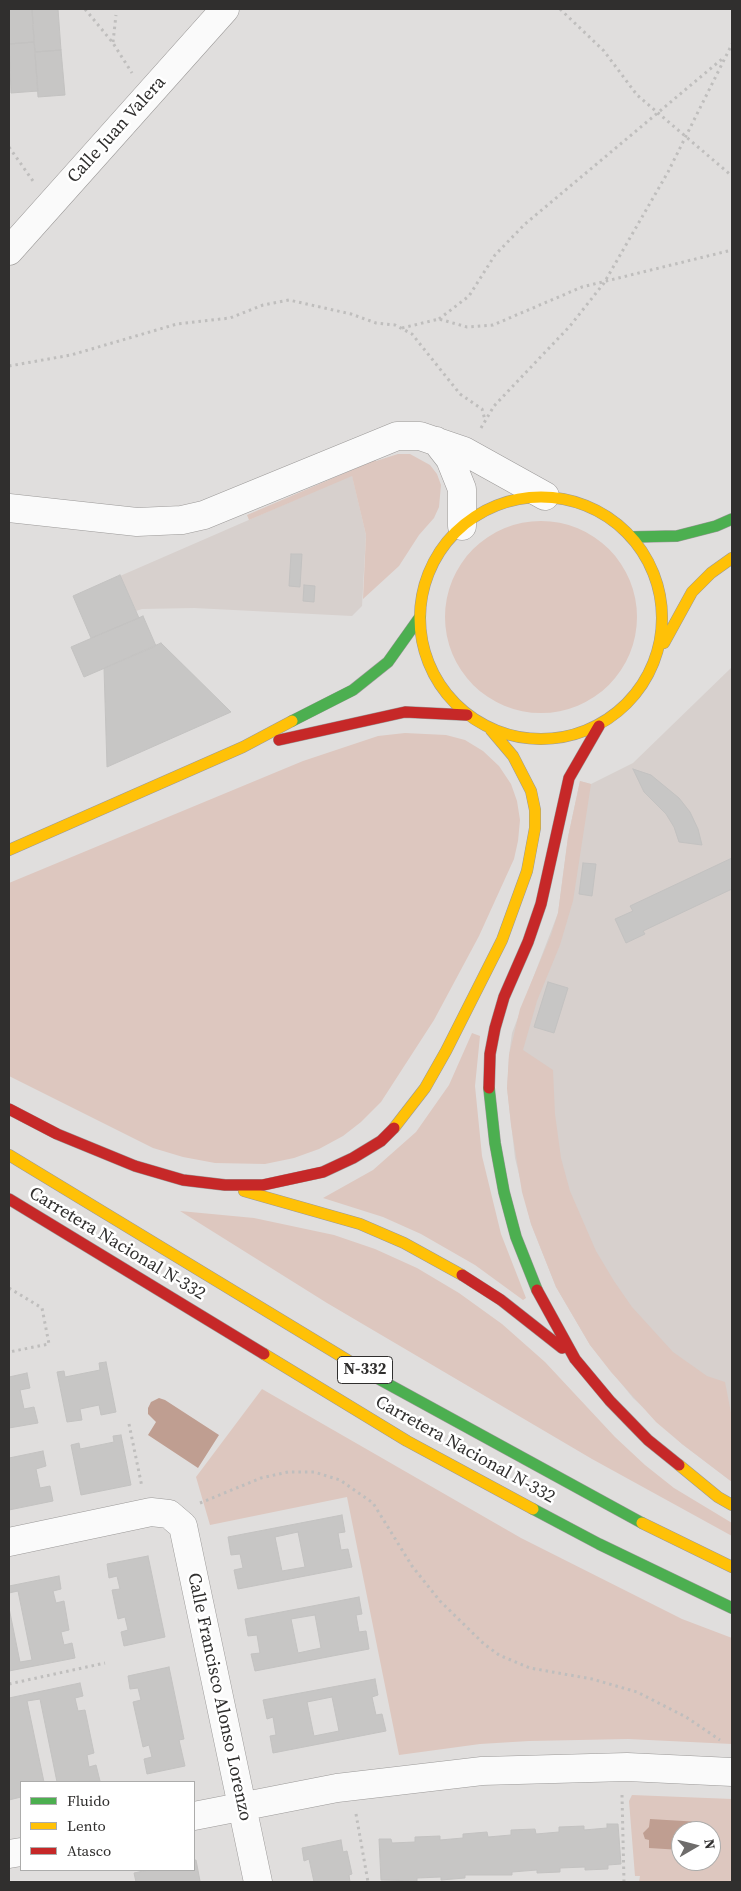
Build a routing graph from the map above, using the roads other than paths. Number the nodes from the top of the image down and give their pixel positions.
1 (225, 9) edge
2 (9, 251) edge
3 (436, 441) junction
4 (545, 496) junction
5 (9, 508) edge
6 (732, 519) edge
7 (462, 526) junction
8 (631, 537) junction
9 (732, 558) edge
10 (420, 617) junction
11 (657, 655) junction
12 (467, 715) junction
13 (599, 726) junction
14 (491, 730) junction
15 (243, 747) junction
16 (9, 850) edge
17 (9, 1109) edge
18 (9, 1155) edge
19 (225, 1185) junction
20 (9, 1198) edge
21 (575, 1359) junction
22 (732, 1505) edge
23 (9, 1542) edge
24 (732, 1567) edge
25 (732, 1608) edge
26 (732, 1772) edge
27 (242, 1806) junction
28 (195, 1816) edge
29 (258, 1882) edge

1 - 2 street, Calle Juan Valera
3 - 4 street
3 - 5 street
3 - 7 street
4 - 7 main road
4 - 8 main road
6 - 8 main road
7 - 10 main road
8 - 11 main road
9 - 11 main road
10 - 12 main road
10 - 15 main road
11 - 13 main road
12 - 14 main road
12 - 15 main road
13 - 14 main road
13 - 21 main road
14 - 19 main road
15 - 16 main road
17 - 19 main road
18 - 24 main road, N-332
19 - 21 main road
20 - 25 main road, Carretera Nacional N-332 / N-332
21 - 22 main road
23 - 27 street, Calle Francisco Alonso Lorenzo
26 - 27 street
27 - 28 street
27 - 29 street, Calle Francisco Alonso Lorenzo

